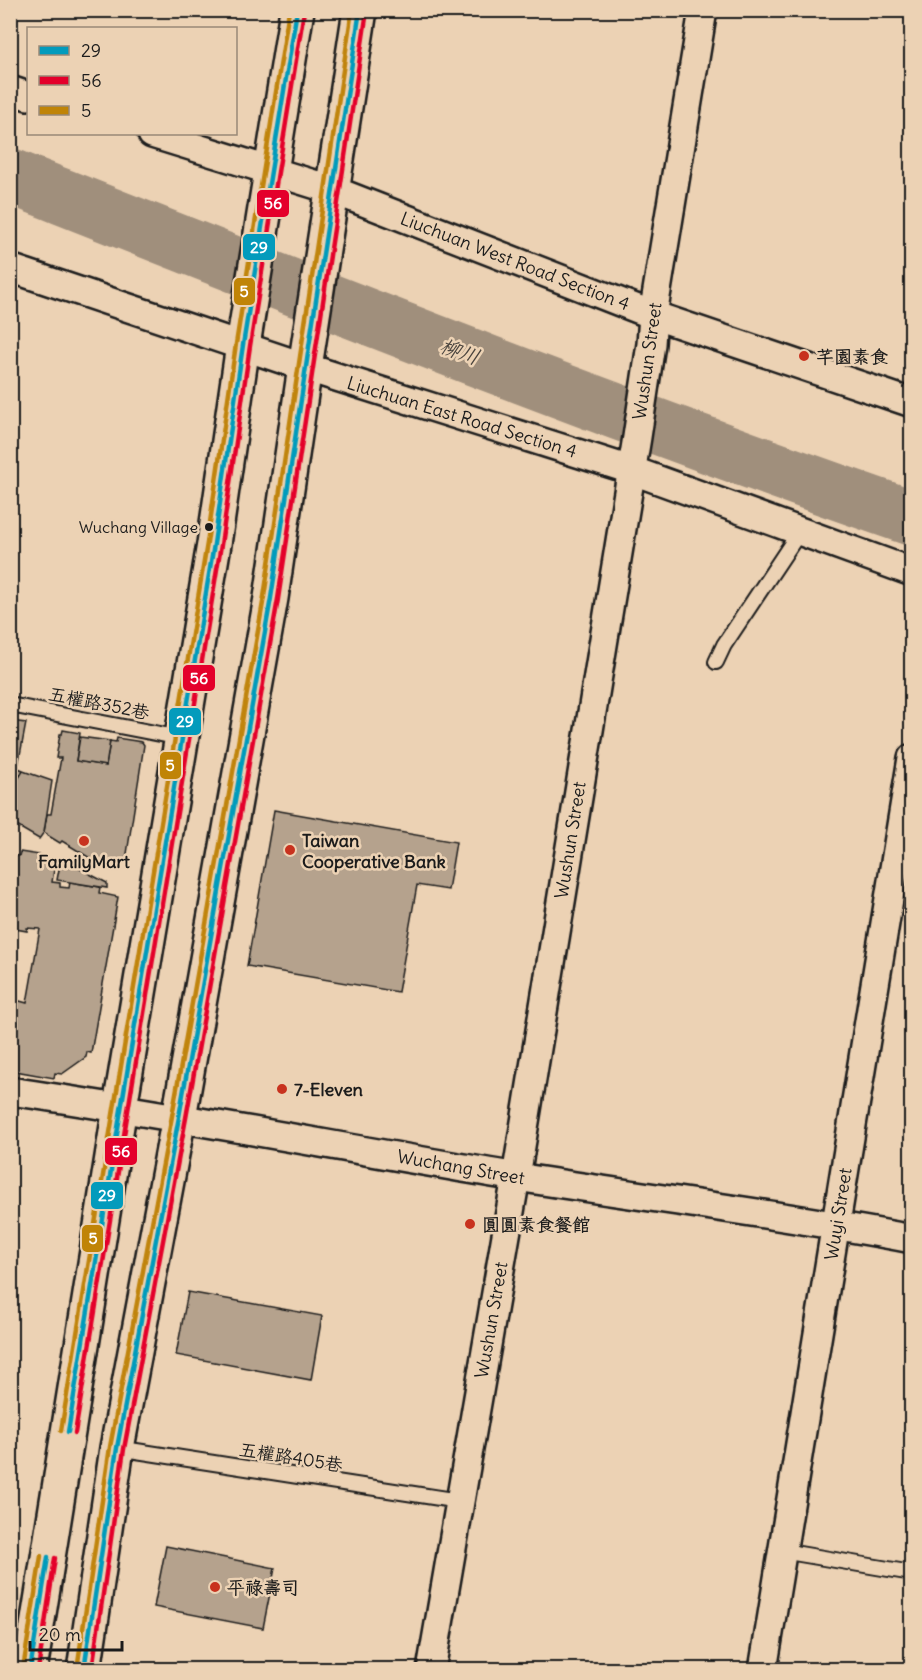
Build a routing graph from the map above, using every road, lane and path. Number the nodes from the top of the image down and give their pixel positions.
1 (297, 10) edge
2 (360, 10) edge
3 (704, 10) edge
4 (10, 90) edge
5 (27, 96) edge
6 (155, 135) edge
7 (272, 170) junction
8 (333, 190) junction
9 (10, 268) edge
10 (653, 315) junction
11 (243, 345) junction
12 (305, 367) junction
13 (912, 403) edge
14 (631, 470) junction
15 (800, 531) junction
16 (912, 572) edge
17 (716, 662) dead end
18 (10, 705) edge
19 (181, 738) junction
20 (912, 758) edge
21 (10, 1091) edge
22 (120, 1107) junction
23 (179, 1117) junction
24 (516, 1176) junction
25 (836, 1225) junction
26 (912, 1239) edge
27 (117, 1448) junction
28 (459, 1501) junction
29 (782, 1551) junction
30 (912, 1573) edge
31 (30, 1670) edge
32 (84, 1670) edge
33 (431, 1670) edge
34 (763, 1670) edge

1 - 7 main road
2 - 8 main road
3 - 10 street, Wushun Street
4 - 5 street
6 - 7 street, Liuchuan West Road Section 4
7 - 8 street, Liuchuan West Road Section 4
7 - 11 main road
8 - 10 street, Liuchuan West Road Section 4
8 - 12 main road
9 - 11 street, Liuchuan East Road Section 4
10 - 13 street, Liuchuan West Road Section 4
10 - 14 street, Wushun Street
11 - 12 street, Liuchuan East Road Section 4
11 - 19 main road
12 - 14 street, Liuchuan East Road Section 4
12 - 23 main road
14 - 15 street, Liuchuan East Road Section 4
14 - 24 street, Wushun Street
15 - 16 street, Liuchuan East Road Section 4
15 - 17 lane
18 - 19 lane, 五權路352巷
19 - 22 main road
20 - 25 street, Wuyi Street
21 - 22 street, Wuchang Street
22 - 23 street, Wuchang Street
22 - 31 main road
23 - 24 street, Wuchang Street
23 - 27 main road
24 - 25 street, Wuchang Street
24 - 28 street, Wushun Street
25 - 26 street, Wuchang Street
25 - 29 street, Wuyi Street
27 - 28 lane, 五權路405巷
27 - 32 main road
28 - 33 street, Wushun Street
29 - 30 lane
29 - 34 street, Wuyi Street

